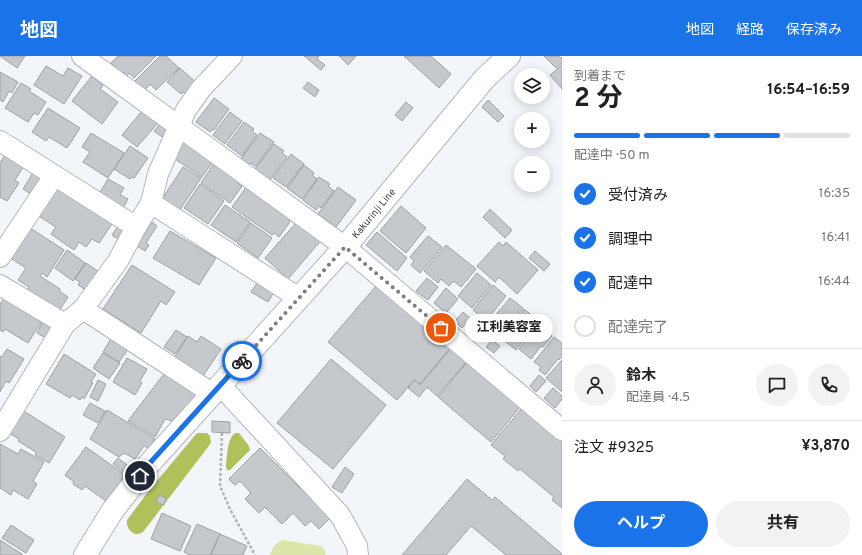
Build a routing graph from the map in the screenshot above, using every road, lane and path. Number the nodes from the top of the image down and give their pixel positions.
1 (82, 56) edge
2 (232, 56) edge
3 (509, 56) edge
4 (178, 126) junction
5 (0, 141) edge
6 (54, 176) junction
7 (151, 203) junction
8 (136, 227) junction
9 (345, 247) junction
10 (0, 257) edge
11 (0, 285) edge
12 (298, 298) junction
13 (83, 309) junction
14 (65, 324) junction
15 (217, 390) junction
16 (562, 430) edge
17 (0, 431) edge
18 (222, 432) dead end
19 (85, 555) edge
20 (255, 555) edge
21 (358, 555) edge

1 - 4 street
2 - 4 street
3 - 9 main road, Kakurinji Line
4 - 7 street
4 - 9 street
5 - 6 street
6 - 8 street
6 - 10 street
7 - 8 street
7 - 12 street
8 - 13 street
9 - 12 main road, Kakurinji Line
9 - 16 street
11 - 14 street
12 - 15 main road, Kakurinji Line
13 - 14 street
13 - 15 street
14 - 17 street
15 - 19 main road, Kakurinji Line
15 - 21 street
18 - 20 path

